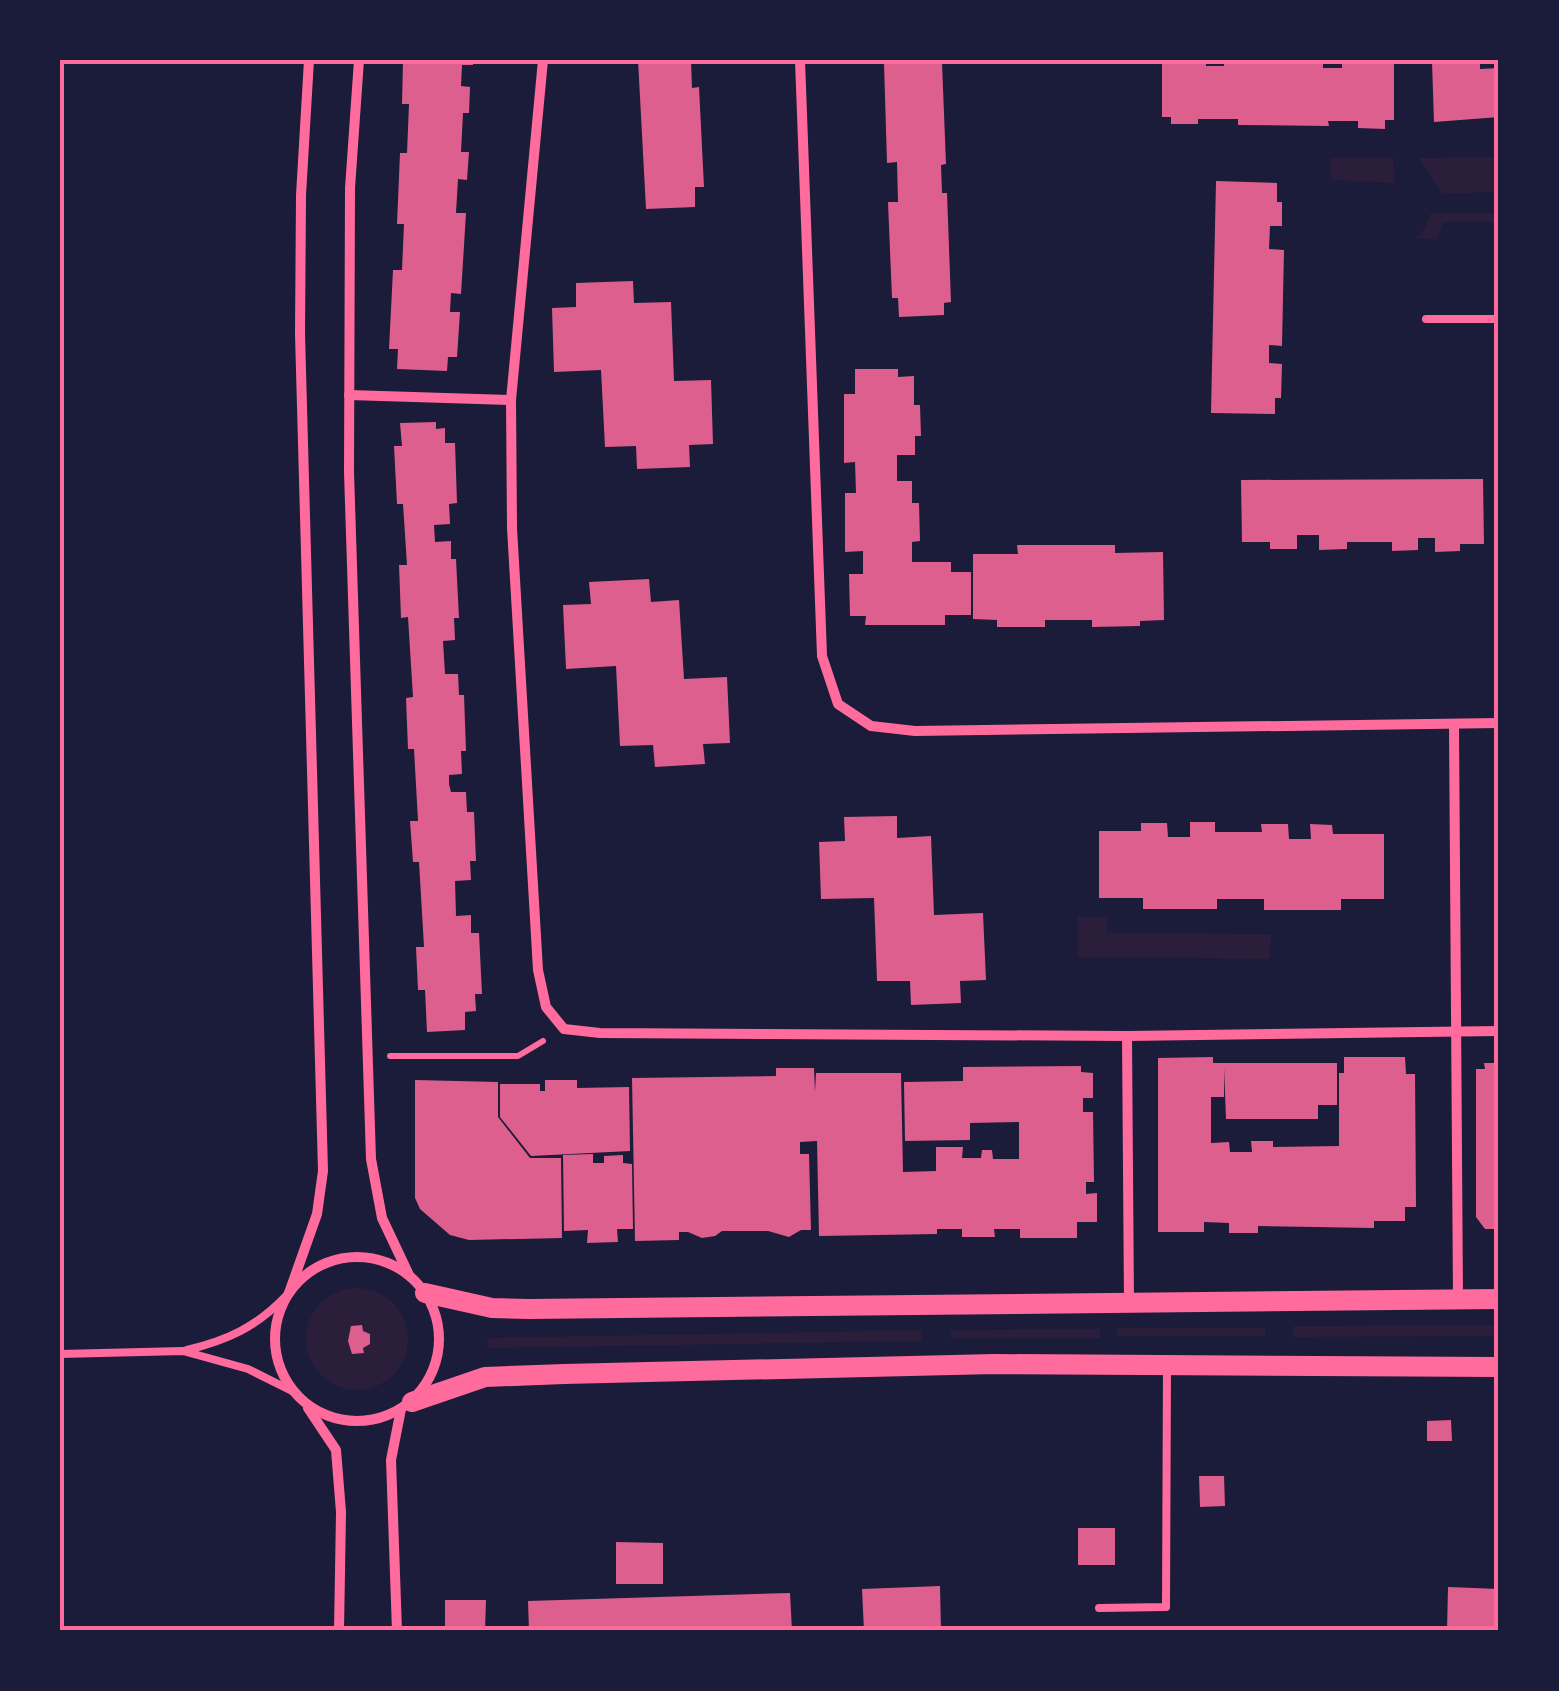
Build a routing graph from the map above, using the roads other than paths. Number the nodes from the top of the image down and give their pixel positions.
1 (308, 60) edge
2 (358, 60) edge
3 (543, 60) edge
4 (800, 60) edge
5 (1426, 319) dead end
6 (1499, 319) edge
7 (350, 395) junction
8 (511, 400) junction
9 (1499, 723) edge
10 (1454, 724) junction
11 (1499, 1030) edge
12 (1456, 1031) junction
13 (1126, 1036) junction
14 (410, 1275) junction
15 (425, 1293) junction
16 (287, 1295) junction
17 (1458, 1300) junction
18 (1499, 1300) edge
19 (1129, 1304) junction
20 (183, 1351) junction
21 (60, 1354) edge
22 (1167, 1366) junction
23 (1499, 1367) edge
24 (294, 1392) junction
25 (305, 1403) junction
26 (407, 1405) junction
27 (1100, 1608) dead end
28 (339, 1631) edge
29 (397, 1631) edge

1 - 16 street
2 - 7 street
3 - 8 street
4 - 10 street
5 - 6 lane
7 - 8 street
7 - 14 street
8 - 13 street
9 - 10 street
10 - 12 street
11 - 12 street
12 - 13 street
12 - 17 street
13 - 19 street
14 - 15 street
14 - 16 street
15 - 19 main road
15 - 26 street
16 - 20 lane
16 - 24 street
17 - 18 main road
17 - 19 main road
20 - 21 lane
20 - 24 lane
22 - 23 main road
22 - 26 main road
22 - 27 lane
24 - 25 street
25 - 26 street
25 - 28 street
26 - 29 street

